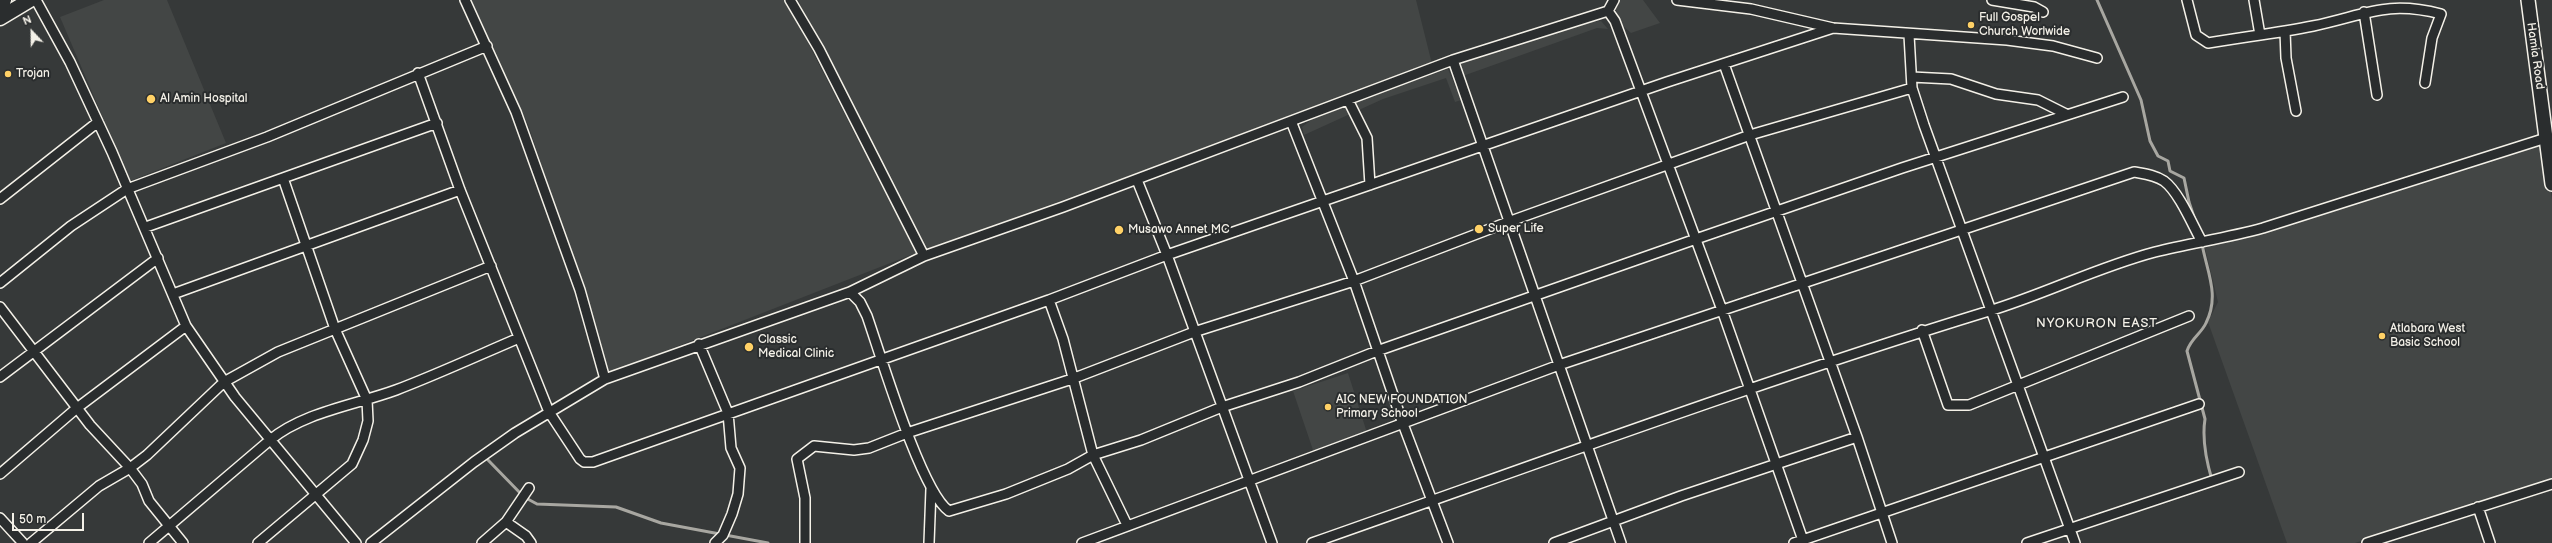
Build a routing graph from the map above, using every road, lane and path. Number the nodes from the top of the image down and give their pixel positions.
1 (4, 0) edge
2 (30, 0) edge
3 (36, 0) edge
4 (465, 0) edge
5 (790, 0) edge
6 (1614, 0) edge
7 (1677, 0) edge
8 (1992, 0) edge
9 (2186, 0) edge
10 (2254, 0) edge
11 (2528, 0) edge
12 (0, 3) edge
13 (2375, 4) edge
14 (1608, 11) junction
15 (2043, 12) dead end
16 (2364, 12) junction
17 (0, 18) edge
18 (1833, 28) junction
19 (2284, 31) junction
20 (1909, 35) junction
21 (2260, 35) junction
22 (487, 46) junction
23 (2097, 58) dead end
24 (1453, 60) junction
25 (1724, 64) junction
26 (418, 73) junction
27 (1912, 77) junction
28 (2425, 83) dead end
29 (1912, 88) junction
30 (1641, 91) junction
31 (2377, 95) dead end
32 (2123, 97) dead end
33 (1348, 100) junction
34 (2296, 111) dead end
35 (2066, 114) junction
36 (1291, 121) junction
37 (98, 122) junction
38 (437, 123) junction
39 (1750, 135) junction
40 (2546, 138) junction
41 (1483, 145) junction
42 (1935, 157) junction
43 (1669, 164) junction
44 (283, 178) junction
45 (1137, 180) junction
46 (2552, 184) edge
47 (1370, 185) junction
48 (127, 189) junction
49 (460, 190) junction
50 (0, 199) edge
51 (1324, 200) junction
52 (1778, 212) junction
53 (1508, 222) junction
54 (146, 227) junction
55 (1962, 230) junction
56 (1696, 239) junction
57 (2205, 242) junction
58 (308, 246) junction
59 (1167, 254) junction
60 (924, 256) junction
61 (158, 258) junction
62 (491, 266) junction
63 (1354, 281) junction
64 (0, 283) edge
65 (1802, 285) junction
66 (850, 292) junction
67 (173, 294) junction
68 (1536, 295) junction
69 (1049, 300) junction
70 (0, 307) edge
71 (1722, 310) junction
72 (1991, 311) junction
73 (2189, 316) dead end
74 (186, 326) junction
75 (335, 328) junction
76 (1922, 330) junction
77 (1194, 332) junction
78 (520, 338) junction
79 (699, 344) junction
80 (34, 350) junction
81 (1377, 351) junction
82 (881, 358) junction
83 (1830, 362) junction
84 (1559, 365) junction
85 (0, 377) edge
86 (1072, 378) junction
87 (605, 379) junction
88 (224, 382) junction
89 (2018, 385) junction
90 (1750, 389) junction
91 (367, 400) junction
92 (2199, 404) dead end
93 (1222, 407) junction
94 (77, 408) junction
95 (549, 412) junction
96 (728, 413) junction
97 (1403, 424) junction
98 (907, 433) junction
99 (1857, 437) junction
100 (270, 440) junction
101 (1587, 446) junction
102 (1093, 455) junction
103 (2045, 457) junction
104 (1778, 464) junction
105 (130, 468) junction
106 (2239, 472) dead end
107 (0, 474) edge
108 (1250, 481) junction
109 (2552, 484) edge
110 (931, 486) junction
111 (529, 488) dead end
112 (316, 495) junction
113 (1433, 500) junction
114 (2478, 507) junction
115 (1881, 514) junction
116 (0, 518) edge
117 (506, 522) junction
118 (1613, 522) junction
119 (1127, 524) junction
120 (170, 526) junction
121 (2070, 528) junction
122 (1803, 541) edge
123 (23, 543) edge
124 (31, 543) edge
125 (149, 543) edge
126 (183, 543) edge
127 (258, 543) edge
128 (356, 543) edge
129 (371, 543) edge
130 (482, 543) edge
131 (530, 543) edge
132 (715, 543) edge
133 (804, 543) edge
134 (929, 543) edge
135 (1082, 543) edge
136 (1272, 543) edge
137 (1312, 543) edge
138 (1448, 543) edge
139 (1554, 543) edge
140 (1621, 543) edge
141 (1794, 543) edge
142 (1892, 543) edge
143 (2028, 543) edge
144 (2075, 543) edge
145 (2368, 543) edge
146 (2490, 543) edge

1 - 12 main road
2 - 17 main road
3 - 37 street
4 - 22 street
5 - 60 street
6 - 14 street
7 - 18 street
8 - 15 street
9 - 21 street
10 - 21 street
11 - 40 main road, Hamia Road
13 - 16 street
13 - 28 street
14 - 24 street
14 - 30 street
16 - 19 street
16 - 31 street
18 - 20 street
18 - 25 street
19 - 21 street
19 - 34 street
20 - 23 street
20 - 27 street
22 - 26 street
22 - 87 street
24 - 33 street
24 - 41 street
25 - 30 street
25 - 39 street
26 - 38 street
26 - 48 street
27 - 29 street
27 - 35 street
29 - 39 street
29 - 42 street
30 - 41 street
30 - 43 street
32 - 35 street
33 - 36 street
33 - 47 street
35 - 42 street
36 - 45 street
36 - 51 street
37 - 48 street
37 - 50 street
38 - 44 street
38 - 49 street
39 - 43 street
39 - 52 street
40 - 46 main road, Hamia Road
40 - 57 street
41 - 47 street
41 - 53 street
42 - 52 street
42 - 55 street
43 - 53 street
43 - 56 street
44 - 54 street
44 - 58 street
45 - 59 street
45 - 60 street
47 - 51 street
48 - 54 street
48 - 64 street
49 - 58 street
49 - 62 street
51 - 59 street
51 - 63 street
52 - 56 street
52 - 65 street
53 - 63 street
53 - 68 street
54 - 61 street
55 - 57 street
55 - 65 street
55 - 72 street
56 - 68 street
56 - 71 street
57 - 72 street
58 - 67 street
58 - 75 street
59 - 69 street
59 - 77 street
60 - 66 street
61 - 67 street
61 - 80 street
62 - 75 street
62 - 78 street
63 - 77 street
63 - 81 street
65 - 71 street
65 - 83 street
66 - 79 street
66 - 82 street
67 - 74 street
68 - 81 street
68 - 84 street
69 - 82 street
69 - 86 street
70 - 80 street
71 - 84 street
71 - 90 street
72 - 76 street
72 - 89 street
73 - 89 street
74 - 88 street
74 - 94 street
75 - 88 street
75 - 91 street
76 - 83 street
76 - 89 street
77 - 86 street
77 - 93 street
78 - 91 street
78 - 95 street
79 - 87 street
79 - 96 street
80 - 85 street
80 - 94 street
81 - 93 street
81 - 97 street
82 - 96 street
82 - 98 street
83 - 90 street
83 - 99 street
84 - 97 street
84 - 101 street
86 - 98 street
86 - 102 street
87 - 95 street
88 - 100 street
88 - 105 street
89 - 103 street
90 - 101 street
90 - 104 street
91 - 100 street
91 - 112 street
92 - 103 street
93 - 102 street
93 - 108 street
94 - 105 street
94 - 107 street
95 - 96 street
95 - 129 street
96 - 132 street
97 - 108 street
97 - 113 street
98 - 110 street
98 - 133 street
99 - 104 street
99 - 115 street
100 - 112 street
100 - 120 street
101 - 113 street
101 - 118 street
102 - 110 street
102 - 119 street
103 - 115 street
103 - 121 street
104 - 118 street
104 - 122 street
105 - 120 street
105 - 124 street
106 - 121 street
108 - 119 street
108 - 136 street
109 - 114 street
110 - 134 street
111 - 117 street
112 - 127 street
112 - 128 street
113 - 137 street
113 - 138 street
114 - 145 street
114 - 146 street
115 - 122 street
115 - 142 street
116 - 123 street
117 - 130 street
117 - 131 street
118 - 139 street
118 - 140 street
119 - 135 street
120 - 125 street
120 - 126 street
121 - 143 street
121 - 144 street
122 - 141 street

